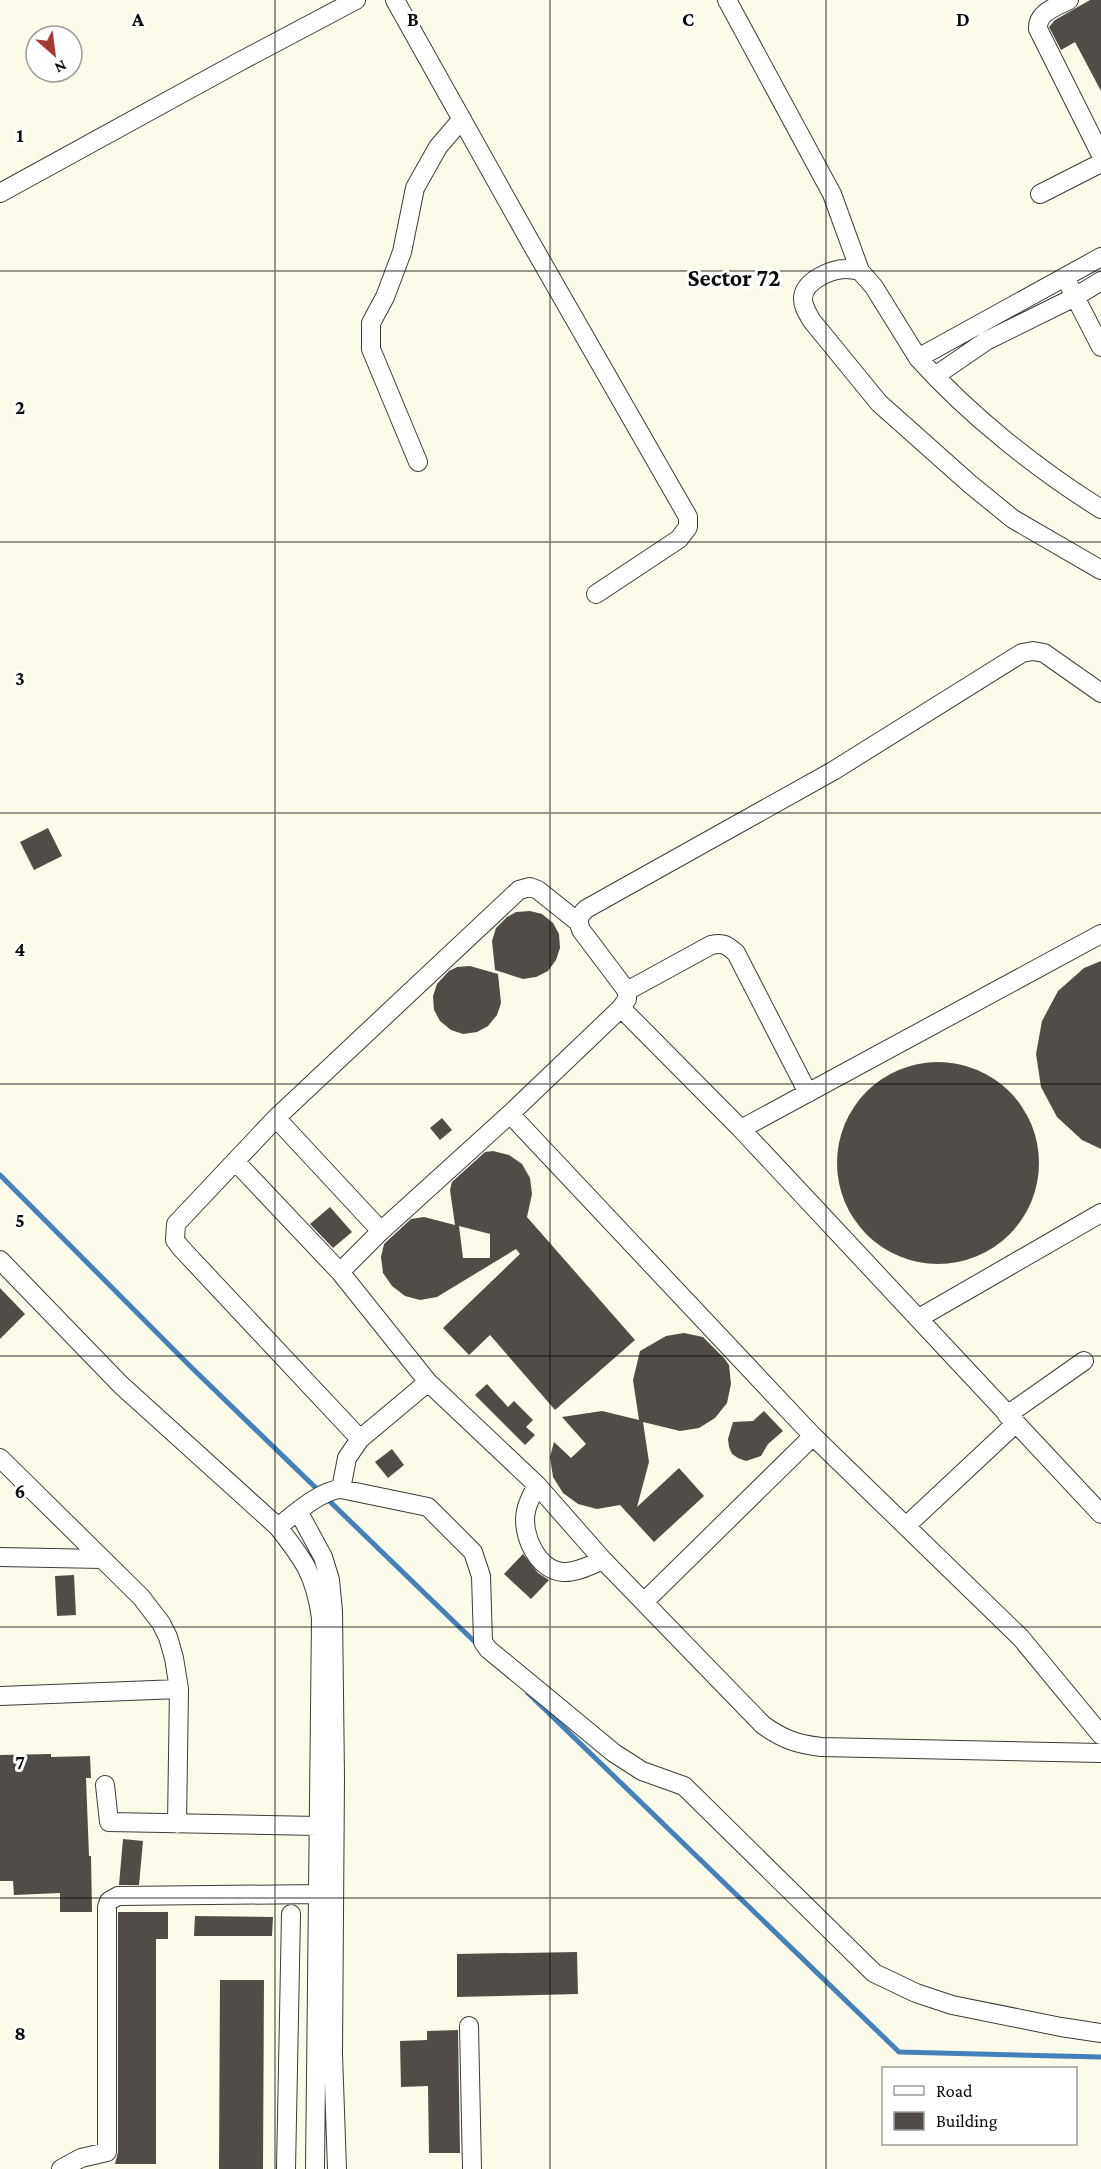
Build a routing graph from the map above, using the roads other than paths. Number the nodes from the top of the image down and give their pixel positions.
1 (356, 0) edge
2 (395, 0) edge
3 (727, 0) edge
4 (1069, 0) edge
5 (462, 119) junction
6 (1101, 155) edge
7 (1101, 163) edge
8 (0, 193) edge
9 (1040, 194) dead end
10 (1101, 257) edge
11 (860, 271) junction
12 (1064, 278) junction
13 (1101, 281) edge
14 (1075, 297) junction
15 (1101, 347) edge
16 (918, 358) junction
17 (935, 376) junction
18 (418, 462) dead end
19 (1101, 509) edge
20 (1101, 570) edge
21 (596, 594) dead end
22 (1101, 693) edge
23 (578, 922) junction
24 (1101, 934) edge
25 (624, 999) junction
26 (808, 1093) junction
27 (510, 1114) junction
28 (276, 1118) junction
29 (741, 1129) junction
30 (235, 1161) junction
31 (1101, 1213) edge
32 (381, 1231) junction
33 (0, 1260) edge
34 (340, 1272) junction
35 (919, 1318) junction
36 (1084, 1360) dead end
37 (428, 1382) junction
38 (1011, 1419) junction
39 (813, 1436) junction
40 (360, 1439) junction
41 (0, 1458) edge
42 (537, 1485) junction
43 (328, 1494) junction
44 (298, 1511) junction
45 (1101, 1514) edge
46 (278, 1527) junction
47 (906, 1527) junction
48 (0, 1557) edge
49 (102, 1559) junction
50 (603, 1560) junction
51 (644, 1602) junction
52 (179, 1689) junction
53 (0, 1696) edge
54 (1101, 1735) edge
55 (1101, 1753) edge
56 (105, 1785) dead end
57 (177, 1824) junction
58 (318, 1826) junction
59 (317, 1894) junction
60 (291, 1914) dead end
61 (469, 2026) dead end
62 (1101, 2033) edge
63 (61, 2169) edge
64 (285, 2169) edge
65 (315, 2169) edge
66 (337, 2169) edge
67 (472, 2169) edge

1 - 8 street
2 - 5 street
3 - 11 street
4 - 6 street
5 - 18 street
5 - 21 street
7 - 9 street
10 - 12 street
11 - 16 street
11 - 20 street
12 - 14 street
12 - 16 street
13 - 14 street
14 - 15 street
14 - 17 street
16 - 17 street
17 - 19 street
22 - 23 street
23 - 25 street
23 - 28 street
24 - 26 street
25 - 26 street
25 - 27 street
25 - 29 street
26 - 29 street
27 - 32 street
27 - 39 street
28 - 30 street
28 - 32 street
29 - 35 street
30 - 34 street
30 - 40 street
31 - 35 street
32 - 34 street
33 - 46 street
34 - 37 street
35 - 38 street
36 - 38 street
37 - 40 street
37 - 42 street
38 - 45 street
38 - 47 street
39 - 47 street
39 - 51 street
40 - 43 street
41 - 49 street
42 - 50 street
42 - 50 street
43 - 44 street
43 - 62 street
44 - 46 street
44 - 66 street
46 - 58 street
47 - 54 street
48 - 49 street
49 - 52 street
50 - 51 street
51 - 55 street
52 - 53 street
52 - 57 street
56 - 57 street
57 - 58 street
58 - 59 street
59 - 63 street
59 - 65 street
60 - 64 street
61 - 67 street

